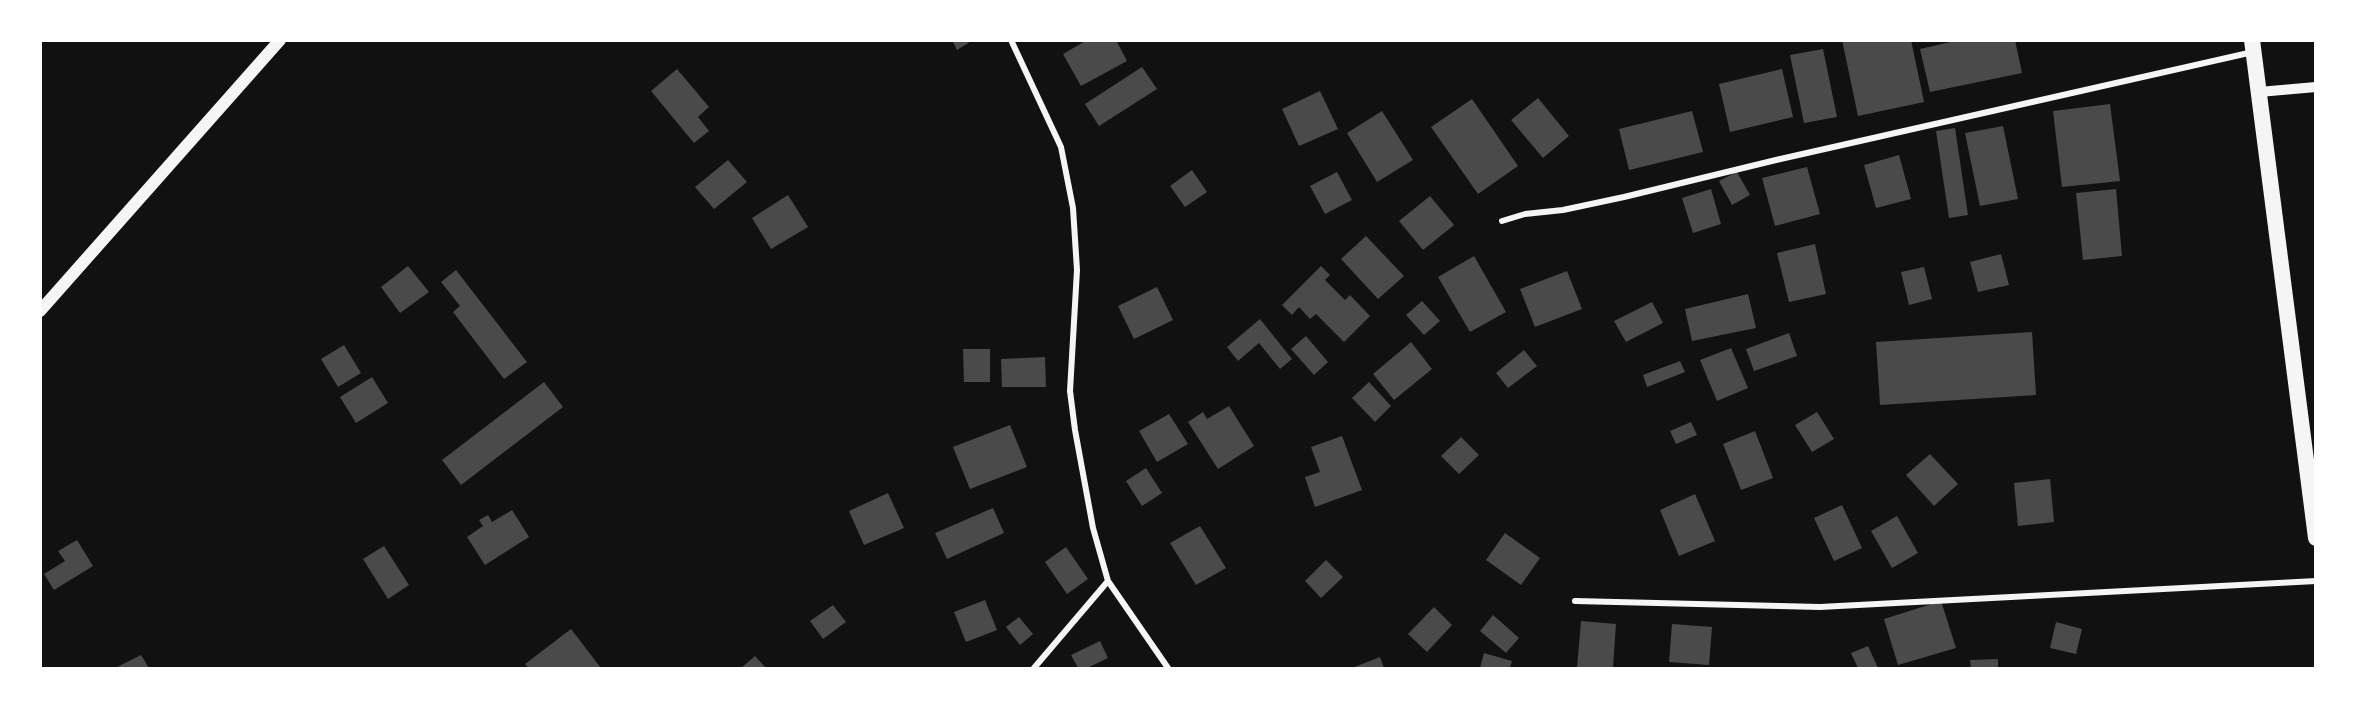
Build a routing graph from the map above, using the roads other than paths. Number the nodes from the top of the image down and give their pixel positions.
1 (280, 40) edge
2 (1011, 40) edge
3 (2253, 46) edge
4 (2316, 87) edge
5 (2259, 92) junction
6 (1502, 221) dead end
7 (40, 311) edge
8 (2316, 538) edge
9 (1108, 581) junction
10 (2316, 581) edge
11 (1575, 602) dead end
12 (1034, 669) edge
13 (1168, 669) edge

1 - 7 main road
2 - 9 street
3 - 5 highway
3 - 6 street
4 - 5 street
5 - 8 highway
9 - 12 street
9 - 13 street
10 - 11 street

